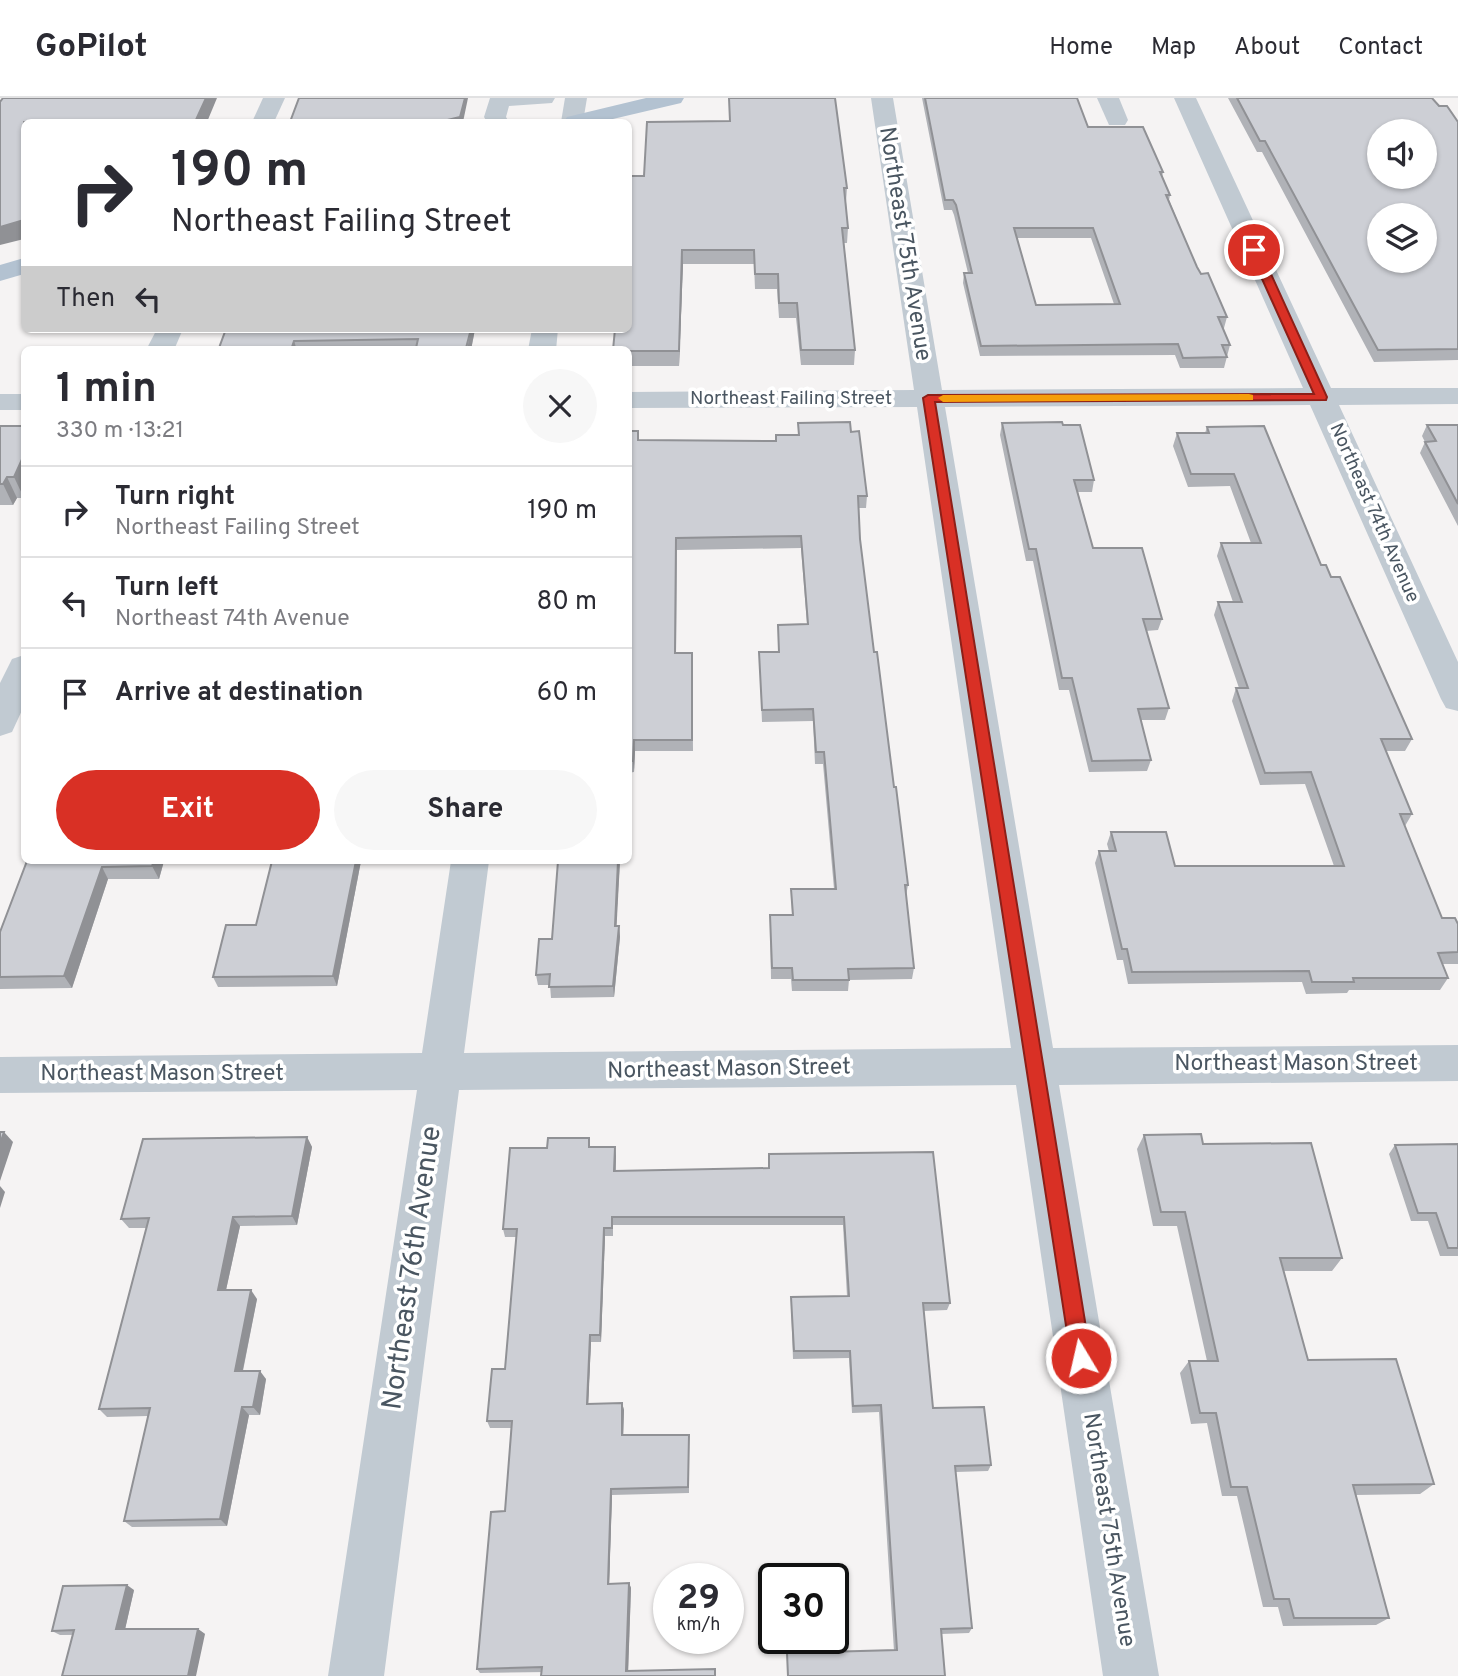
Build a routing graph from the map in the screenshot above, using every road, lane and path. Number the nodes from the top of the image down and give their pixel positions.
1 (274, 98) edge
2 (544, 98) edge
3 (576, 98) edge
4 (673, 98) edge
5 (881, 98) edge
6 (1108, 98) edge
7 (1185, 98) edge
8 (264, 119) edge
9 (496, 119) edge
10 (573, 119) edge
11 (586, 119) edge
12 (1117, 120) dead end
13 (21, 267) edge
14 (0, 273) edge
15 (1458, 396) edge
16 (1321, 397) junction
17 (928, 398) junction
18 (632, 400) edge
19 (0, 402) edge
20 (21, 402) edge
21 (21, 674) edge
22 (1458, 699) edge
23 (0, 723) edge
24 (470, 864) edge
25 (1458, 1063) edge
26 (1035, 1066) junction
27 (440, 1073) junction
28 (0, 1075) edge
29 (356, 1676) edge
30 (1130, 1676) edge

1 - 8 street
2 - 9 street
3 - 10 street
4 - 11 main road
5 - 17 street, Northeast 75th Avenue
6 - 12 street
7 - 16 street, Northeast 74th Avenue
13 - 14 main road
15 - 16 street, Northeast Failing Street
16 - 17 street, Northeast Failing Street
16 - 22 street, Northeast 74th Avenue
17 - 18 street, Northeast Failing Street
17 - 26 street, Northeast 75th Avenue
19 - 20 street
21 - 23 street
24 - 27 street, Northeast 76th Avenue
25 - 26 street, Northeast Mason Street
26 - 27 street, Northeast Mason Street
26 - 30 street, Northeast 75th Avenue
27 - 28 street, Northeast Mason Street
27 - 29 street, Northeast 76th Avenue

